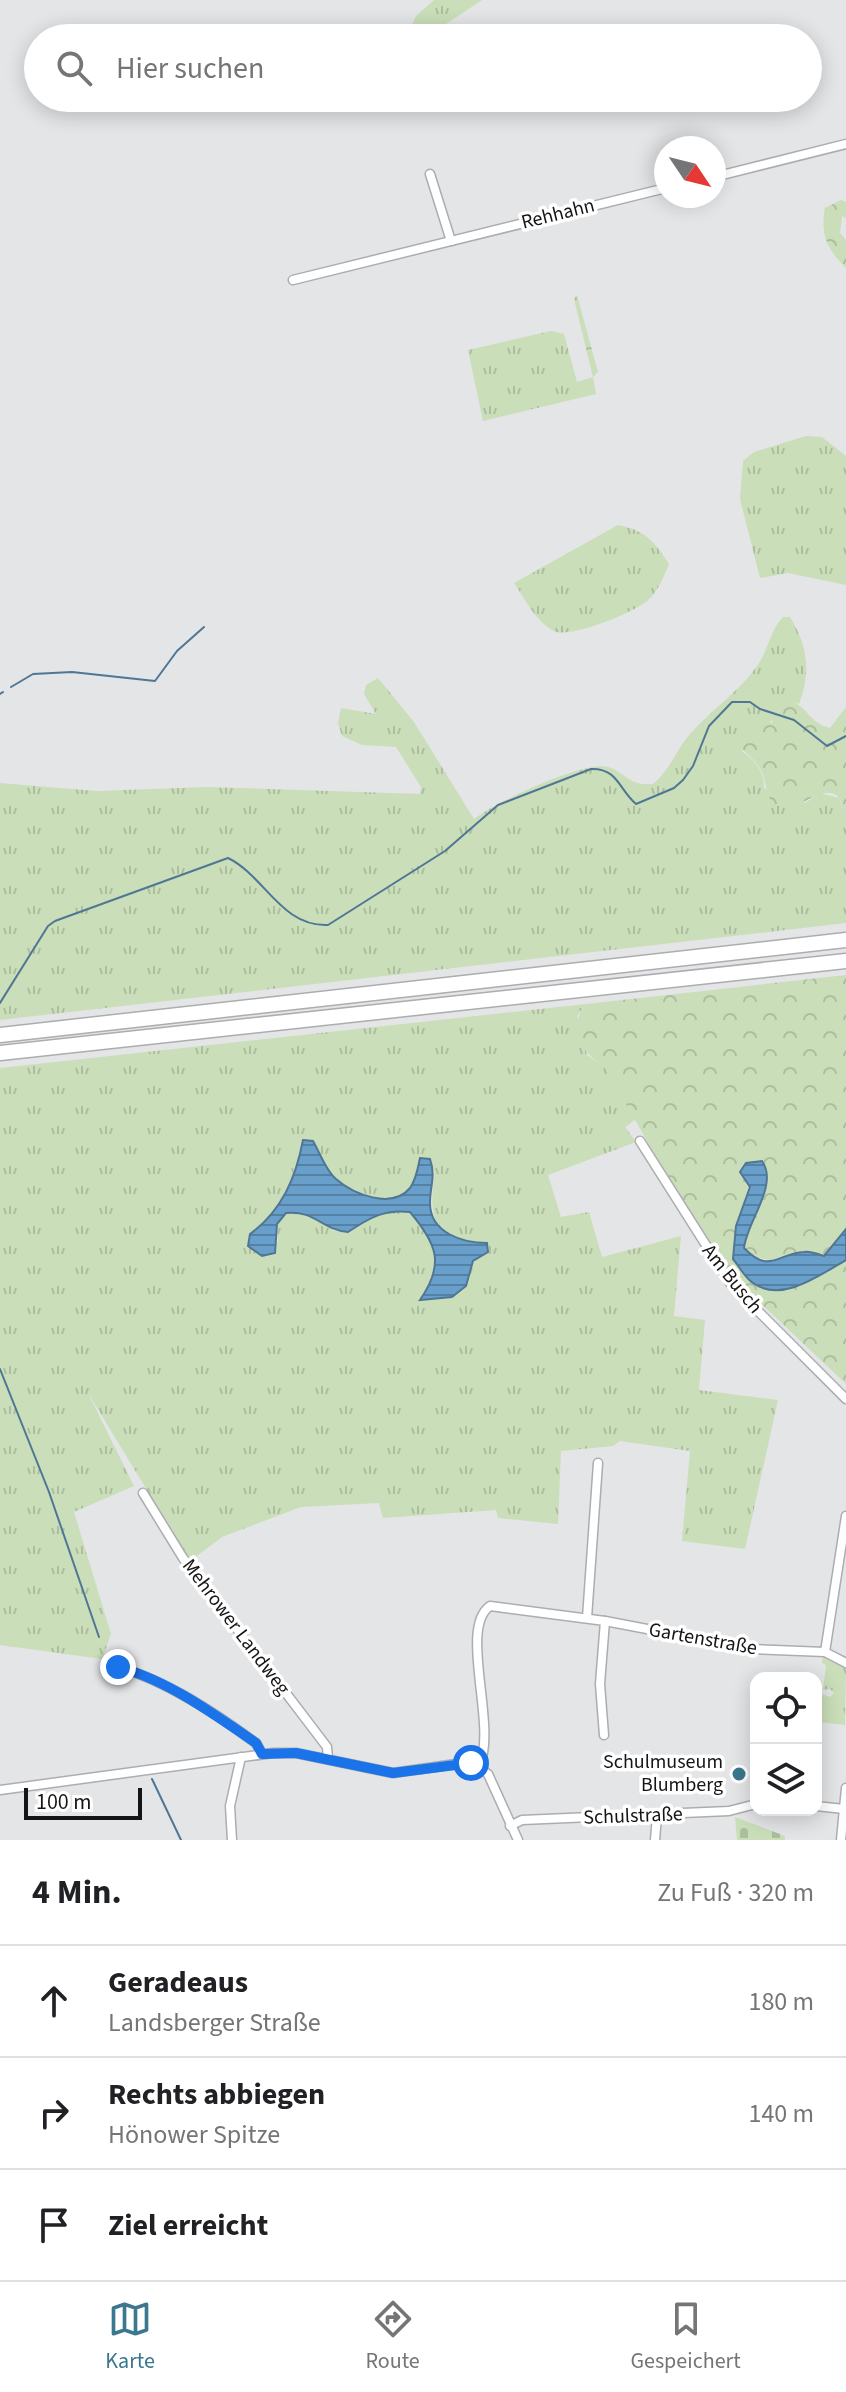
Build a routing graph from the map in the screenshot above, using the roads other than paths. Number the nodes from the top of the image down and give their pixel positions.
1 (846, 144) edge
2 (430, 174) dead end
3 (726, 174) edge
4 (654, 191) edge
5 (451, 241) junction
6 (293, 280) dead end
7 (846, 940) edge
8 (846, 961) edge
9 (0, 1035) edge
10 (0, 1053) edge
11 (640, 1141) dead end
12 (846, 1399) edge
13 (598, 1463) dead end
14 (143, 1493) dead end
15 (846, 1516) edge
16 (587, 1618) junction
17 (605, 1621) junction
18 (825, 1652) junction
19 (846, 1663) edge
20 (118, 1667) dead end
21 (604, 1735) dead end
22 (262, 1754) junction
23 (241, 1757) junction
24 (328, 1759) junction
25 (479, 1766) junction
26 (846, 1788) edge
27 (0, 1790) edge
28 (750, 1806) edge
29 (822, 1807) edge
30 (844, 1809) junction
31 (657, 1816) junction
32 (510, 1826) junction
33 (844, 1827) edge
34 (232, 1840) edge
35 (518, 1840) edge
36 (655, 1840) edge
37 (841, 1840) edge

1 - 3 street
2 - 5 street
4 - 5 street, Rehhahn
5 - 6 street, Rehhahn
7 - 9 highway
8 - 10 highway
11 - 12 street, Am Busch
13 - 16 street
14 - 24 street, Mehrower Landweg
15 - 18 street
16 - 17 street, Gartenstraße
16 - 25 street, Gartenstraße
17 - 18 street, Gartenstraße
17 - 21 street
18 - 19 street, Gartenstraße
20 - 22 street
22 - 23 street
22 - 24 street
23 - 27 street
23 - 34 street
24 - 25 street
25 - 32 street
26 - 30 street
28 - 31 street, Schulstraße
29 - 30 street
30 - 33 street
31 - 32 street, Schulstraße
31 - 36 street
32 - 35 street
33 - 37 street

